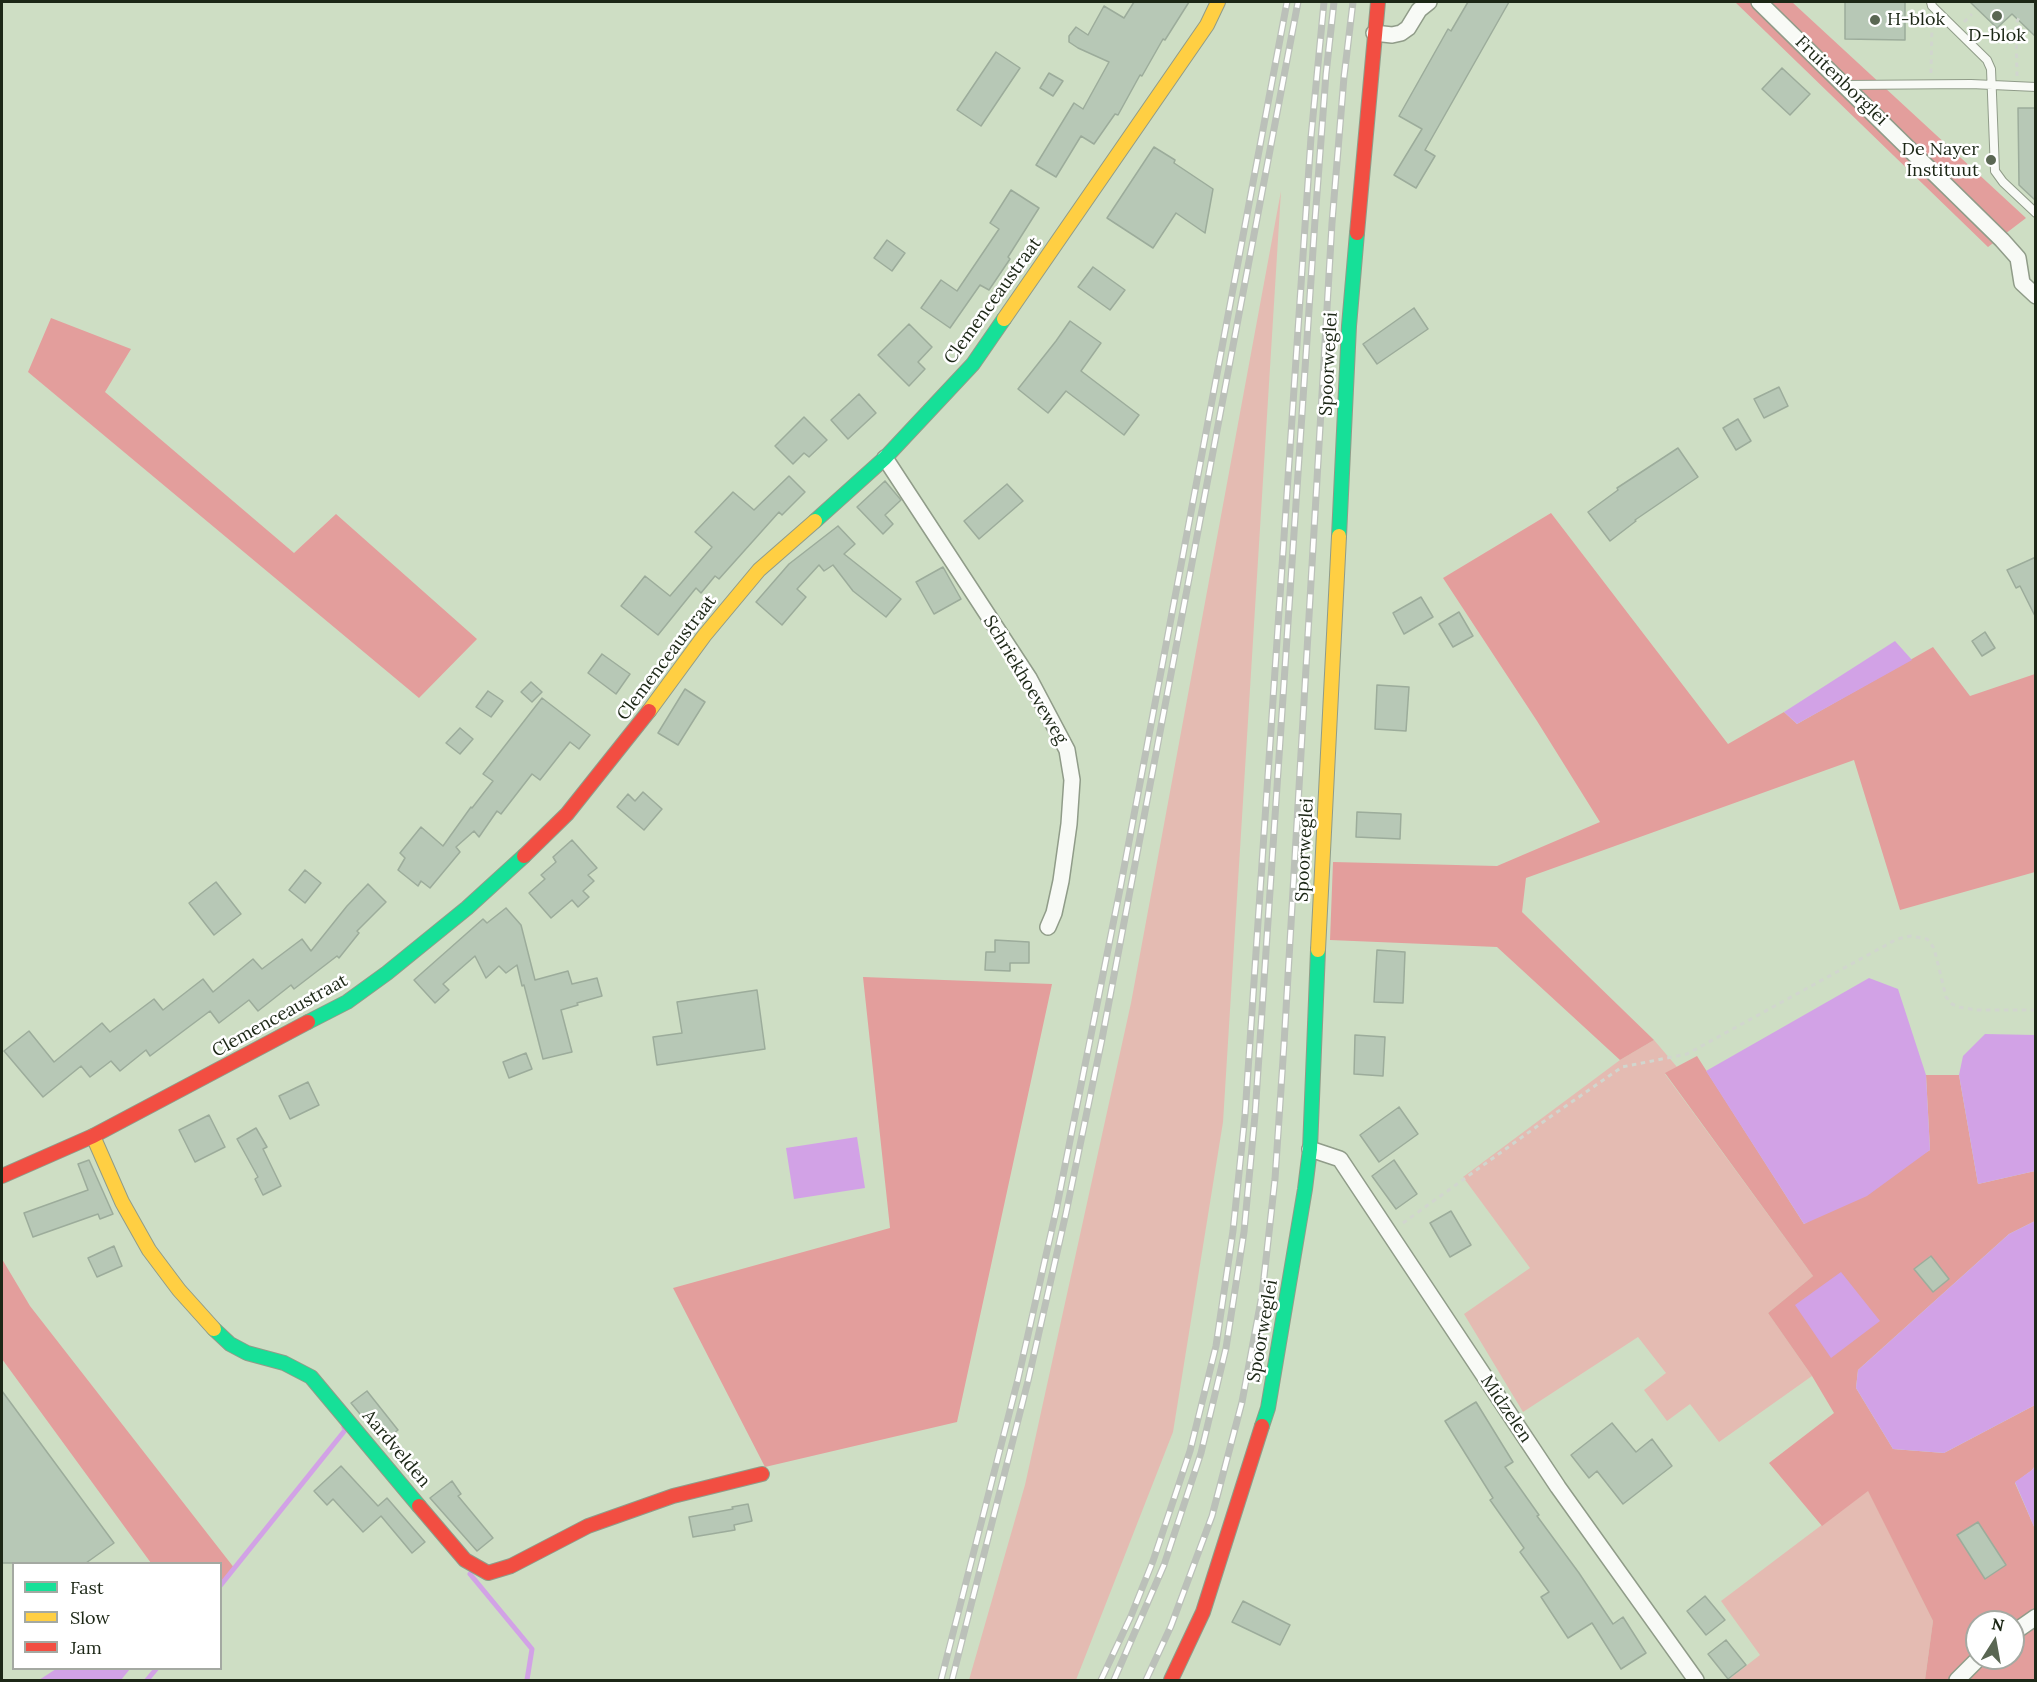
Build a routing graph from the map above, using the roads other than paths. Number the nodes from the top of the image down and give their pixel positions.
1 (1218, 2) edge
2 (1378, 2) edge
3 (1429, 2) edge
4 (1759, 2) edge
5 (1931, 4) edge
6 (1374, 33) junction
7 (1845, 85) junction
8 (1992, 86) junction
9 (2036, 87) edge
10 (2036, 213) edge
11 (2036, 296) edge
12 (885, 458) junction
13 (1048, 927) dead end
14 (93, 1136) junction
15 (1310, 1149) junction
16 (2, 1176) edge
17 (762, 1474) dead end
18 (1171, 1680) edge
19 (1696, 1680) edge

1 - 12 street, Clemenceaustraat
2 - 6 street, Spoorweglei
3 - 6 street
4 - 7 street, Fruitenborglei
5 - 8 lane
6 - 15 street, Spoorweglei
7 - 8 lane
7 - 11 street, Fruitenborglei
8 - 9 lane
8 - 10 lane
12 - 13 street, Schriekhoeveweg
12 - 14 street, Clemenceaustraat
14 - 16 street, Clemenceaustraat
14 - 17 street, Aardvelden
15 - 18 street, Spoorweglei
15 - 19 street, Midzelen

